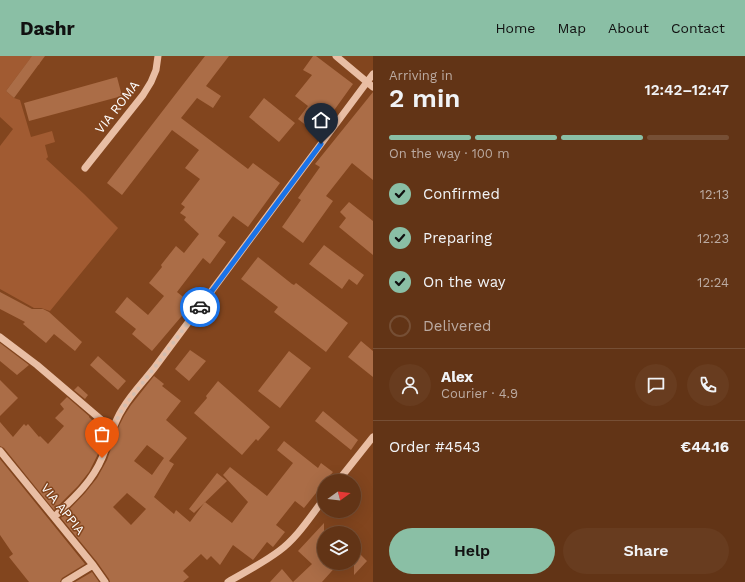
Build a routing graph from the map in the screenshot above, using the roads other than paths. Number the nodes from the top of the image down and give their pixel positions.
1 (158, 56) edge
2 (336, 56) edge
3 (373, 74) edge
4 (367, 82) junction
5 (373, 87) edge
6 (85, 168) dead end
7 (0, 337) edge
8 (112, 429) junction
9 (373, 437) edge
10 (0, 451) edge
11 (344, 474) edge
12 (317, 508) edge
13 (54, 517) junction
14 (93, 565) junction
15 (65, 582) edge
16 (105, 582) edge
17 (228, 582) edge

1 - 6 street, VIA ROMA
2 - 4 street
3 - 4 street
4 - 5 street
4 - 8 street
7 - 8 street
8 - 13 street
9 - 11 street
10 - 13 street, VIA APPIA
12 - 17 street
13 - 14 street, VIA APPIA
14 - 15 street
14 - 16 street, VIA APPIA

